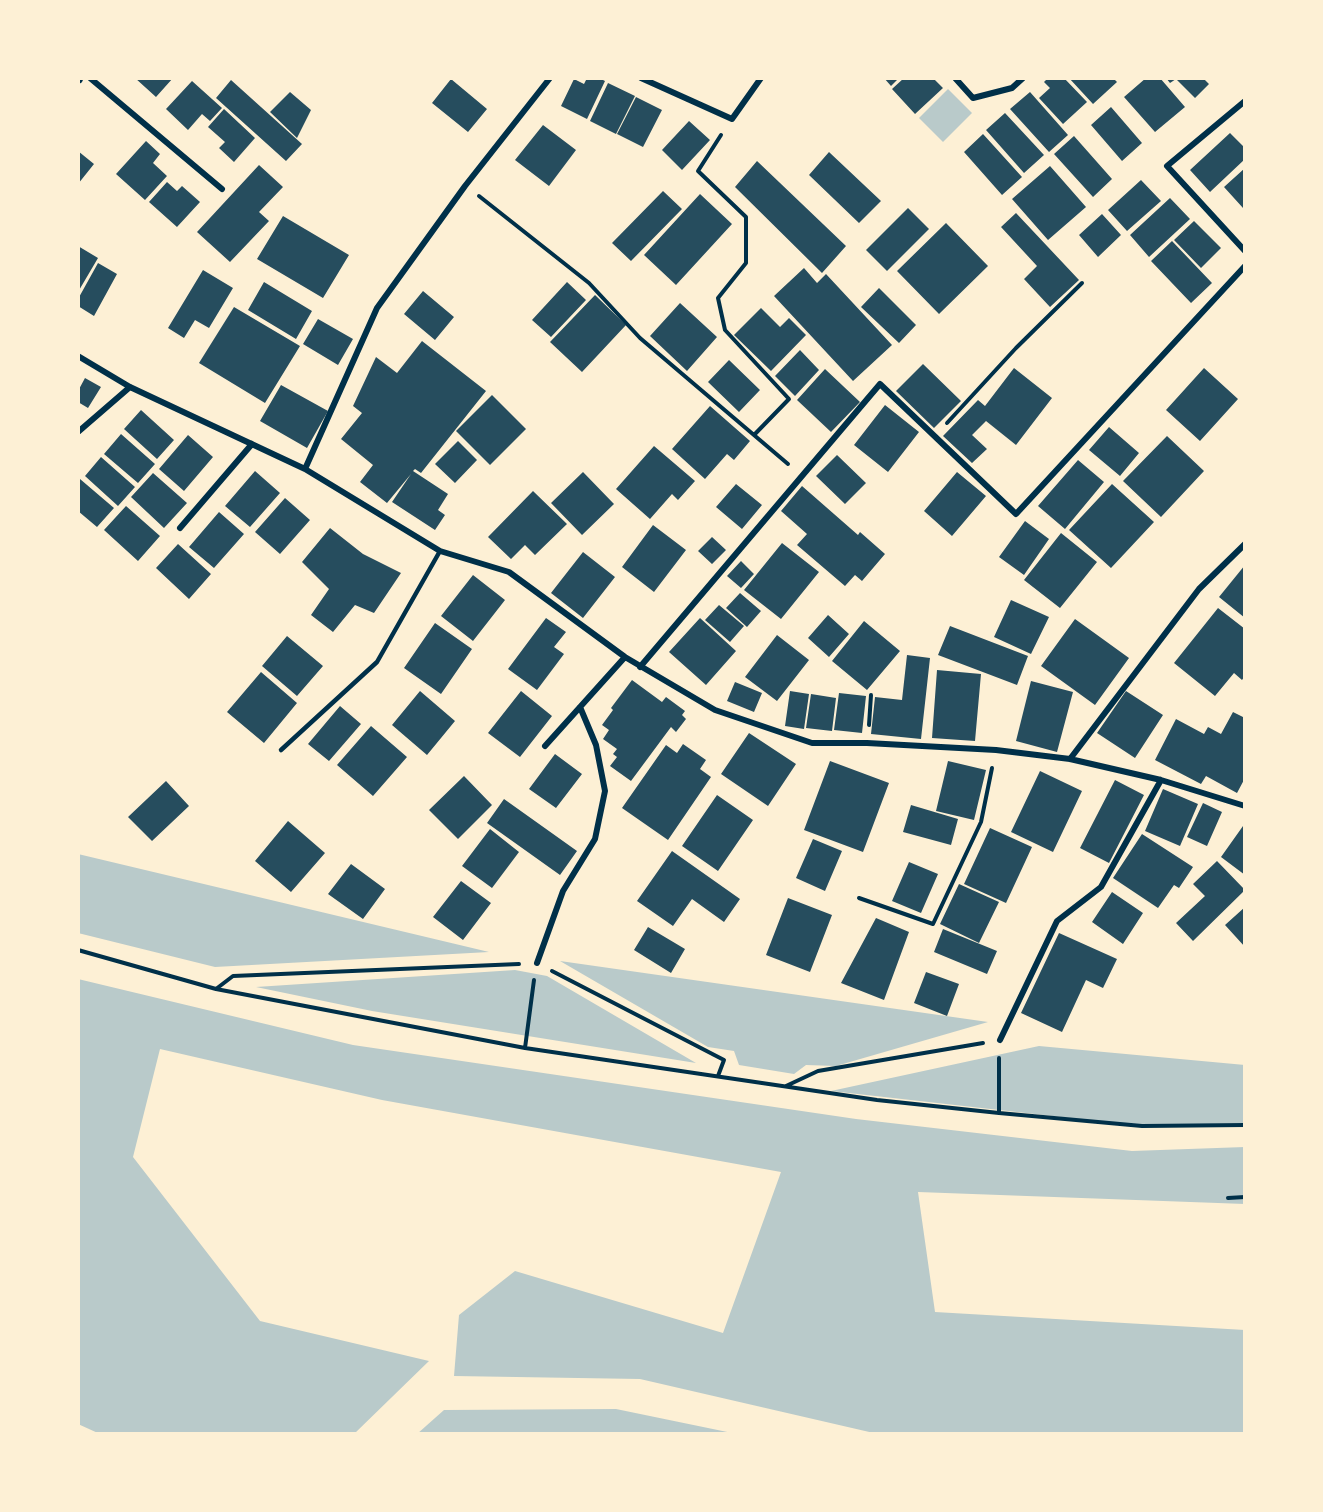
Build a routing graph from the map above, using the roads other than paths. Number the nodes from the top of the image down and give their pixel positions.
1 (90, 78) edge
2 (550, 78) edge
3 (641, 78) edge
4 (761, 78) edge
5 (955, 78) edge
6 (1023, 78) edge
7 (1245, 101) edge
8 (222, 189) dead end
9 (1245, 251) edge
10 (1245, 266) edge
11 (78, 356) edge
12 (130, 387) junction
13 (78, 432) edge
14 (252, 444) junction
15 (305, 469) junction
16 (180, 528) dead end
17 (1245, 544) edge
18 (441, 551) junction
19 (625, 657) junction
20 (640, 667) junction
21 (580, 707) junction
22 (545, 746) dead end
23 (281, 750) dead end
24 (1070, 759) junction
25 (1161, 780) junction
26 (1245, 806) edge
27 (537, 963) road end
28 (1000, 1040) road end

1 - 8 street
2 - 15 street
3 - 4 street
5 - 6 street
7 - 9 street
10 - 20 street
11 - 12 street
12 - 13 street
12 - 14 street
14 - 15 street
14 - 16 street
15 - 18 street
17 - 24 street
18 - 19 street
18 - 23 lane
19 - 20 street
19 - 21 street
20 - 24 street
21 - 22 street
21 - 27 street
24 - 25 street
25 - 26 street
25 - 28 street

